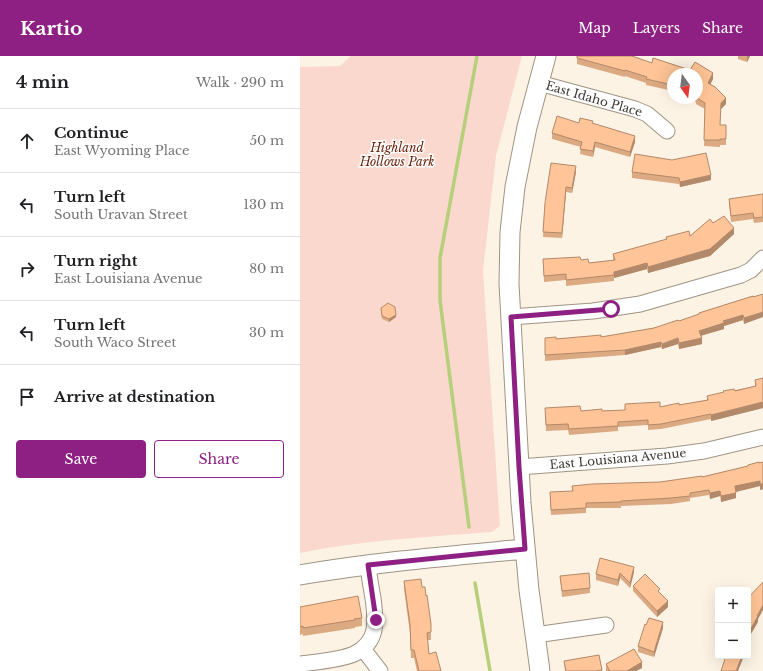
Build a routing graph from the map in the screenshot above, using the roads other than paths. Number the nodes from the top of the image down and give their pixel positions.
1 (546, 56) edge
2 (539, 83) junction
3 (667, 131) dead end
4 (763, 258) edge
5 (511, 317) junction
6 (763, 437) edge
7 (519, 467) junction
8 (525, 549) junction
9 (368, 565) junction
10 (300, 575) edge
11 (606, 625) dead end
12 (535, 635) junction
13 (363, 649) junction
14 (300, 664) edge
15 (380, 671) edge
16 (540, 671) edge

1 - 2 street
2 - 3 street, East Idaho Place
2 - 5 street
4 - 5 street
5 - 7 street
6 - 7 street, East Louisiana Avenue
7 - 8 street
8 - 9 street
8 - 12 street
9 - 10 street
9 - 13 street
11 - 12 street
12 - 16 street
13 - 14 street
13 - 15 street

